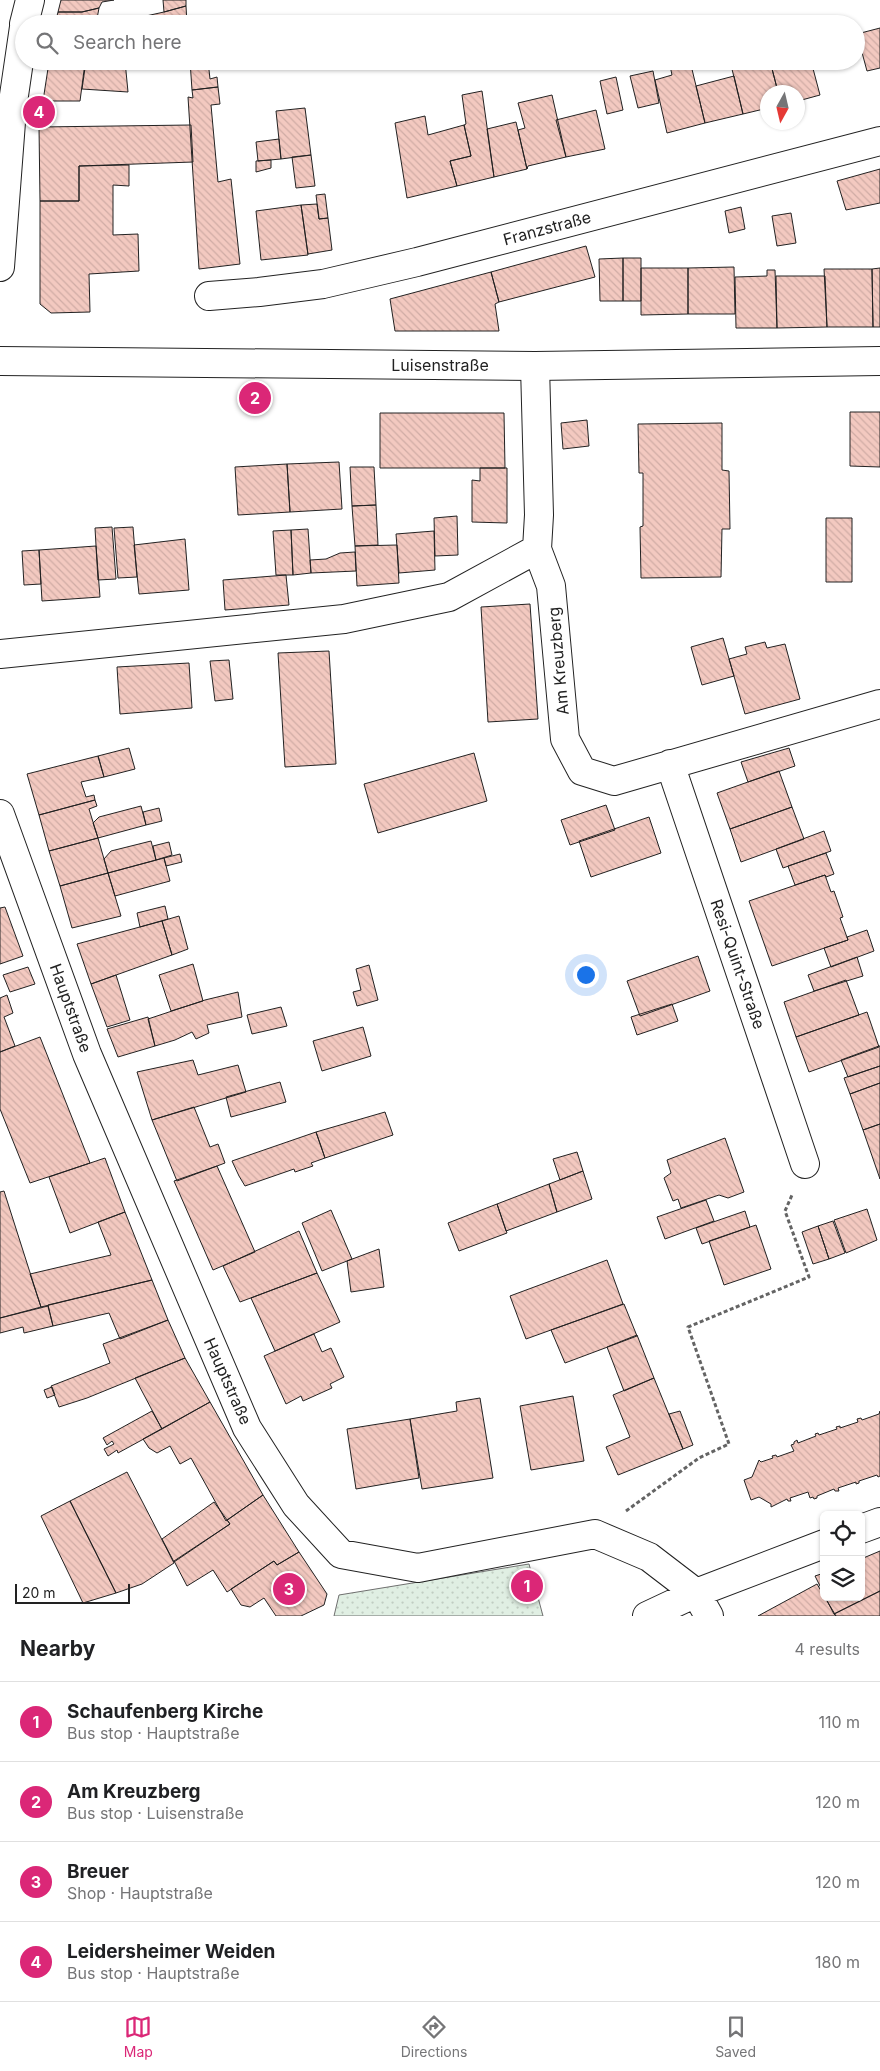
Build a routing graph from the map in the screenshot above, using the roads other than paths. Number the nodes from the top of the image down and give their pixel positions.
1 (30, 0) edge
2 (26, 15) edge
3 (18, 70) edge
4 (880, 141) edge
5 (0, 267) edge
6 (210, 296) dead end
7 (0, 361) edge
8 (880, 361) edge
9 (535, 366) junction
10 (537, 549) junction
11 (0, 654) edge
12 (880, 704) edge
13 (670, 764) junction
14 (0, 814) edge
15 (805, 1164) road end
16 (880, 1522) edge
17 (865, 1528) edge
18 (820, 1546) edge
19 (696, 1592) junction
20 (646, 1616) edge
21 (709, 1616) edge

1 - 2 street
3 - 5 street
4 - 6 street, Franzstraße
7 - 9 street, Luisenstraße
8 - 9 street, Luisenstraße
9 - 10 street, Am Kreuzberg
10 - 11 street
10 - 13 street, Am Kreuzberg
12 - 13 street
13 - 15 street, Resi-Quint-Straße
14 - 19 street, Hauptstraße
16 - 17 street
18 - 19 street
19 - 20 street
19 - 21 street

